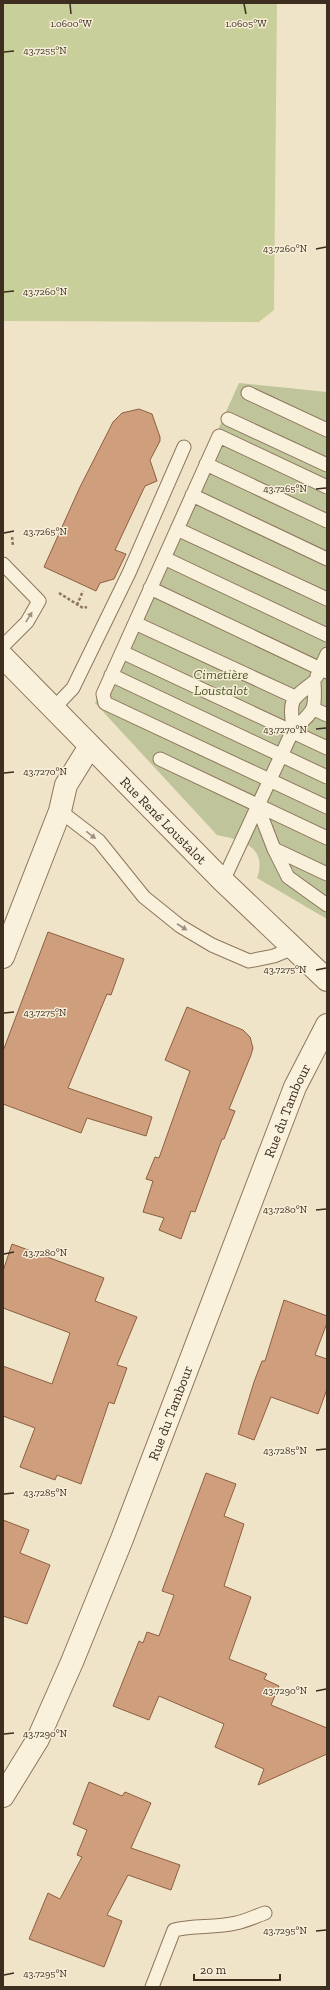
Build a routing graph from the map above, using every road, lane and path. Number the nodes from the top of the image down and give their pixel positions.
1 (248, 393) dead end
2 (228, 419) dead end
3 (327, 430) edge
4 (184, 447) dead end
5 (206, 464) junction
6 (327, 465) edge
7 (327, 487) edge
8 (192, 495) junction
9 (327, 521) edge
10 (177, 529) junction
11 (12, 537) dead end
12 (14, 552) dead end
13 (164, 558) junction
14 (327, 559) edge
15 (3, 564) edge
16 (150, 588) junction
17 (54, 590) dead end
18 (83, 591) dead end
19 (327, 599) edge
20 (77, 605) junction
21 (89, 607) dead end
22 (135, 623) junction
23 (327, 635) edge
24 (3, 646) edge
25 (122, 652) junction
26 (327, 654) edge
27 (3, 657) edge
28 (324, 670) edge
29 (111, 675) junction
30 (314, 682) junction
31 (295, 697) junction
32 (53, 708) junction
33 (314, 709) junction
34 (327, 716) edge
35 (292, 731) junction
36 (90, 746) junction
37 (327, 748) edge
38 (280, 755) junction
39 (160, 759) dead end
40 (327, 777) edge
41 (269, 780) junction
42 (257, 805) junction
43 (327, 808) edge
44 (60, 811) junction
45 (327, 838) edge
46 (274, 849) junction
47 (327, 874) edge
48 (222, 881) junction
49 (327, 905) edge
50 (293, 948) junction
51 (3, 957) edge
52 (327, 980) edge
53 (327, 1025) edge
54 (3, 1796) edge
55 (265, 1913) dead end
56 (152, 1987) edge

1 - 3 lane
2 - 6 lane
4 - 32 lane
5 - 7 lane
5 - 8 lane
5 - 9 lane
8 - 10 lane
8 - 14 lane
10 - 13 lane
10 - 19 lane
11 - 12 path
13 - 16 lane
13 - 23 lane
24 -> 15 lane
16 - 22 lane
16 - 28 lane
17 - 20 path
18 - 20 path
20 - 21 path
22 - 25 lane
22 - 31 lane
25 - 29 lane
25 - 35 lane
26 - 28 lane
27 - 32 street, Rue René Loustalot
28 - 30 lane
29 - 38 lane
29 - 41 lane
30 - 31 lane
30 - 33 lane
31 - 35 lane
32 - 36 street, Rue René Loustalot
33 - 34 lane
33 - 35 lane
35 - 37 lane
35 - 38 lane
36 - 44 street
36 - 48 street, Rue René Loustalot
38 - 40 lane
38 - 41 lane
39 - 42 lane
41 - 42 lane
41 - 43 lane
42 - 45 lane
42 - 46 lane
42 - 48 lane
44 -> 50 lane
44 - 51 street
46 - 47 lane
46 - 49 lane
48 - 50 street, Rue René Loustalot
50 - 52 street, Rue René Loustalot
53 - 54 street, Rue du Tambour
55 - 56 lane

